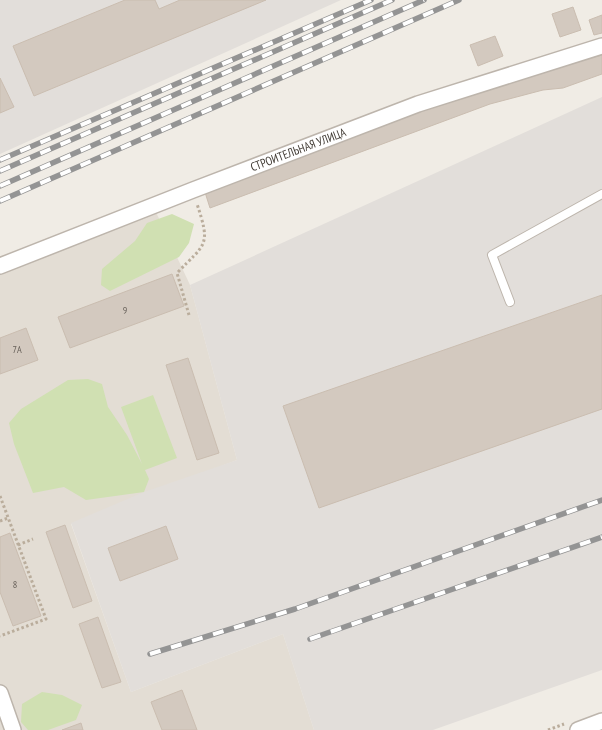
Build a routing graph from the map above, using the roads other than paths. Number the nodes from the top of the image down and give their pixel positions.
1 (602, 46) edge
2 (602, 194) edge
3 (0, 266) edge
4 (510, 302) dead end
5 (0, 693) edge
6 (602, 721) edge
7 (13, 730) edge
8 (578, 730) edge

1 - 3 street, СТРОИТЕЛЬНАЯ УЛИЦА
2 - 4 lane
5 - 7 street
6 - 8 street

